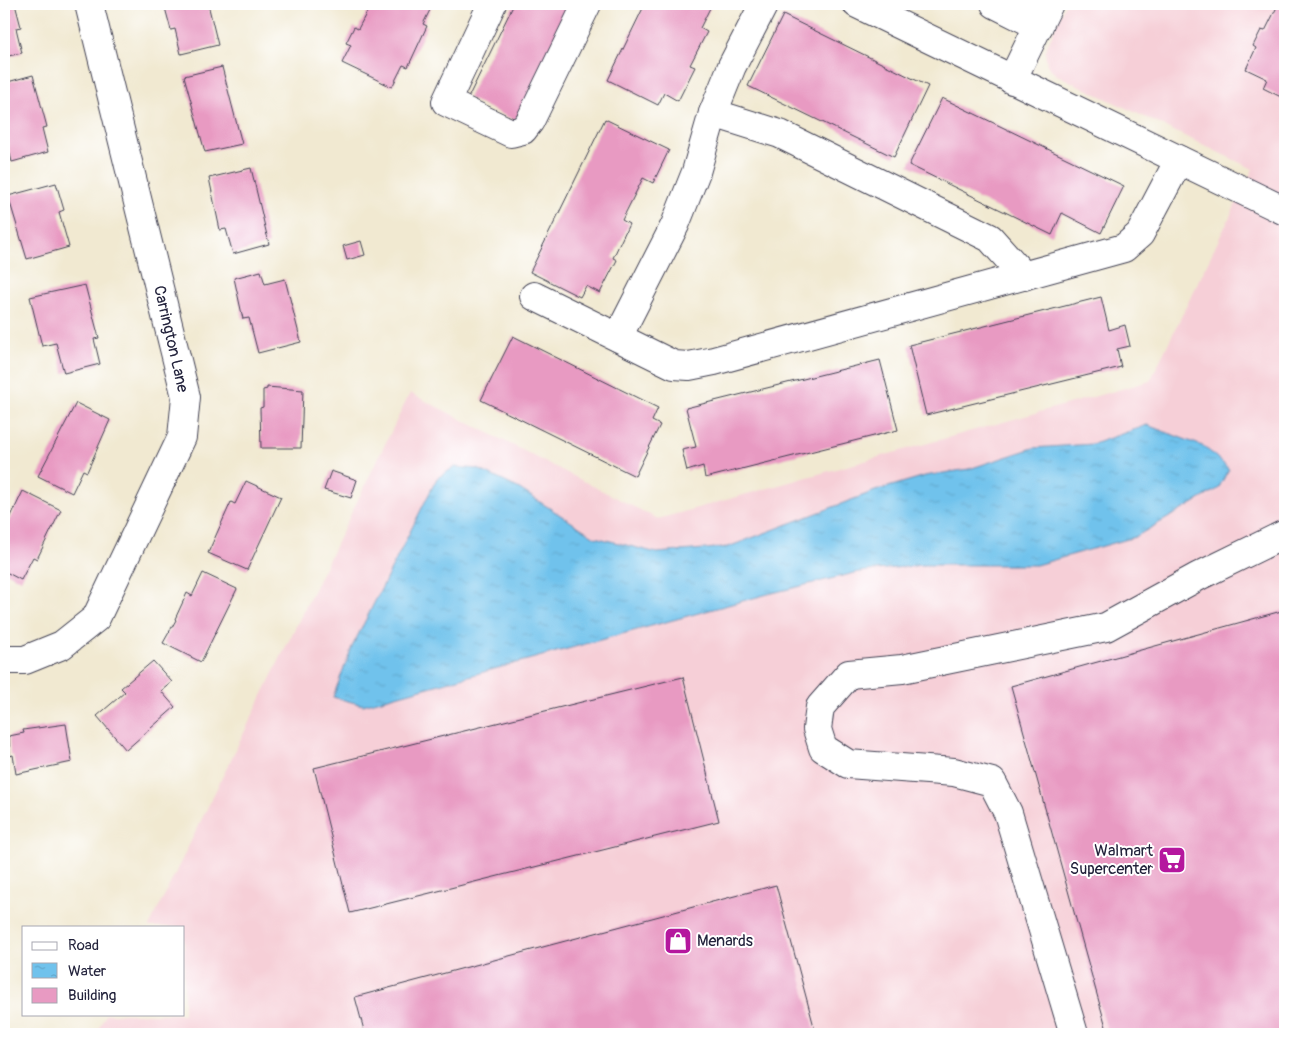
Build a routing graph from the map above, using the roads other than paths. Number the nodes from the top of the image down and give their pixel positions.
1 (89, 4) edge
2 (492, 4) edge
3 (587, 4) edge
4 (764, 4) edge
5 (857, 4) edge
6 (995, 4) edge
7 (1044, 15) edge
8 (1012, 80) junction
9 (713, 113) junction
10 (1179, 160) junction
11 (1285, 211) edge
12 (1024, 276) junction
13 (534, 296) dead end
14 (618, 337) junction
15 (1285, 534) edge
16 (4, 660) edge
17 (1074, 1034) edge

1 - 16 street, Carrington Lane
2 - 3 street
4 - 9 street
5 - 8 street
6 - 7 street
7 - 8 street
8 - 10 street
9 - 12 street
9 - 14 street
10 - 11 street
10 - 12 street
12 - 14 street
13 - 14 street
15 - 17 street

